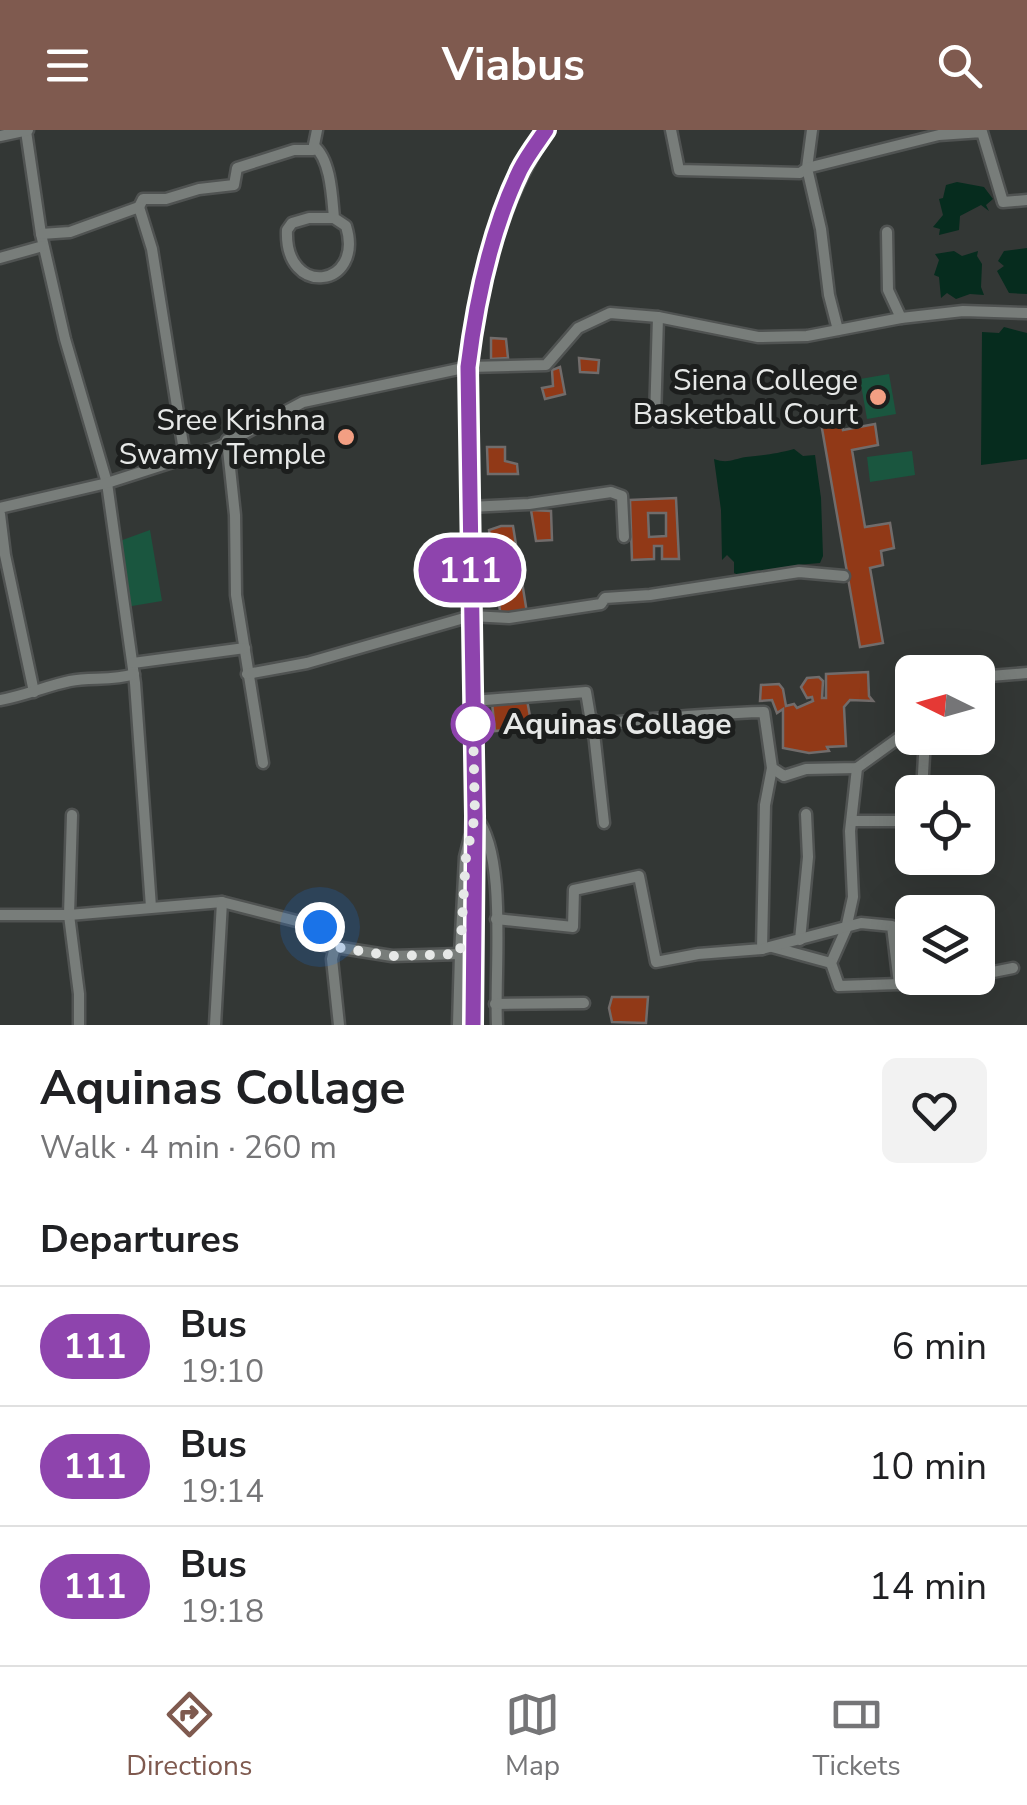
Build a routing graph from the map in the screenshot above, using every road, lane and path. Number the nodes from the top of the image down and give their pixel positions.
1 (27, 130) edge
2 (317, 130) edge
3 (546, 130) edge
4 (671, 130) edge
5 (812, 130) edge
6 (0, 136) edge
7 (314, 146) junction
8 (807, 168) junction
9 (1027, 200) edge
10 (139, 207) junction
11 (334, 218) junction
12 (887, 232) dead end
13 (42, 240) junction
14 (0, 258) edge
15 (1027, 313) edge
16 (658, 317) junction
17 (901, 318) junction
18 (838, 330) junction
19 (468, 367) junction
20 (655, 420) dead end
21 (227, 440) junction
22 (185, 457) junction
23 (107, 483) junction
24 (468, 507) junction
25 (0, 511) edge
26 (624, 538) dead end
27 (844, 576) dead end
28 (471, 616) junction
29 (245, 648) junction
30 (133, 669) junction
31 (248, 674) junction
32 (1027, 674) edge
33 (995, 676) edge
34 (34, 692) junction
35 (0, 700) edge
36 (473, 701) junction
37 (593, 724) junction
38 (895, 741) edge
39 (263, 763) dead end
40 (772, 768) junction
41 (857, 768) junction
42 (806, 814) dead end
43 (72, 815) dead end
44 (475, 816) junction
45 (895, 820) edge
46 (854, 821) junction
47 (604, 823) dead end
48 (222, 902) junction
49 (151, 907) junction
50 (0, 915) edge
51 (69, 915) junction
52 (496, 919) junction
53 (846, 929) junction
54 (800, 940) junction
55 (335, 947) junction
56 (767, 948) junction
57 (895, 951) edge
58 (460, 954) junction
59 (830, 963) junction
60 (1013, 968) dead end
61 (995, 972) edge
62 (895, 984) edge
63 (584, 1003) dead end
64 (495, 1004) junction
65 (79, 1025) edge
66 (215, 1025) edge
67 (339, 1025) edge
68 (458, 1025) edge
69 (473, 1025) edge
70 (496, 1025) edge

1 - 6 street
1 - 13 street
2 - 7 street
3 - 19 main road
4 - 8 street
5 - 8 street
7 - 10 street
7 - 11 street
8 - 9 street
8 - 18 street
10 - 13 street
10 - 22 street
11 - 11 street
12 - 17 street
13 - 14 street
13 - 23 street
15 - 17 street
16 - 18 street
16 - 19 street
16 - 20 street
17 - 18 street
19 - 21 street
19 - 24 main road
21 - 22 street
21 - 29 street
22 - 23 street
23 - 25 street
23 - 30 street
24 - 26 street
24 - 28 main road
25 - 34 street
27 - 28 street
28 - 31 street
28 - 36 main road
29 - 30 street
29 - 31 street
30 - 34 street
30 - 49 street
31 - 39 street
32 - 33 street
34 - 35 street
36 - 37 street
36 - 44 main road
37 - 40 street
37 - 47 street
38 - 41 street
40 - 41 street
40 - 56 street
41 - 46 street
42 - 54 street
43 - 51 street
44 - 52 street
44 - 58 street
44 - 69 main road
45 - 46 street
46 - 53 street
48 - 49 street
48 - 55 street
48 - 66 street
49 - 51 street
50 - 51 street
51 - 65 street
52 - 56 street
52 - 64 street
53 - 54 street
53 - 57 street
53 - 59 street
54 - 56 street
55 - 58 street
55 - 67 street
56 - 59 street
58 - 68 street
59 - 62 street
60 - 61 street
63 - 64 street
64 - 70 street

